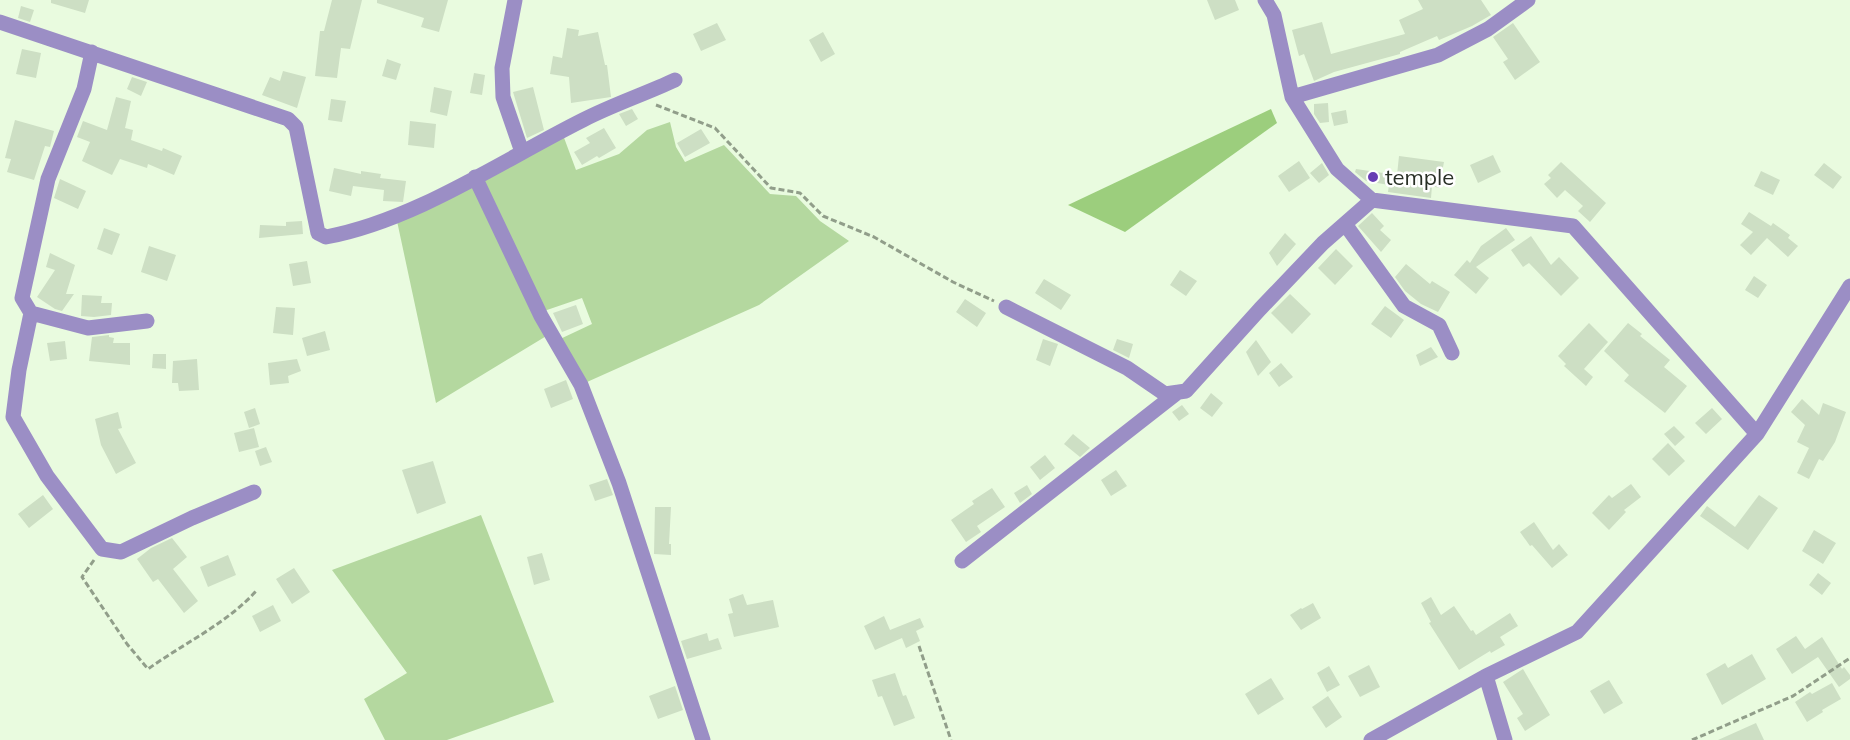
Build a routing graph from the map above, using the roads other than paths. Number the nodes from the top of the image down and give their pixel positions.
1 (515, 0) edge
2 (1265, 0) edge
3 (1528, 0) edge
4 (0, 22) edge
5 (92, 52) junction
6 (675, 80) dead end
7 (1292, 97) junction
8 (522, 152) junction
9 (475, 177) junction
10 (1372, 200) junction
11 (1345, 224) junction
12 (1850, 286) edge
13 (1006, 308) road end
14 (31, 313) junction
15 (147, 321) dead end
16 (1452, 352) dead end
17 (1178, 392) junction
18 (1757, 434) junction
19 (254, 492) dead end
20 (962, 561) dead end
21 (1486, 676) junction
22 (704, 740) edge
23 (1371, 740) edge
24 (1505, 740) edge

1 - 8 street
2 - 7 street
3 - 7 street
4 - 5 street
5 - 9 street
5 - 14 street
6 - 8 street
7 - 10 street
8 - 9 street
9 - 22 street
10 - 11 street
10 - 18 street
11 - 16 street
11 - 17 street
12 - 18 street
13 - 17 street
14 - 15 street
14 - 19 street
17 - 20 street
18 - 21 street
21 - 23 street
21 - 24 street

